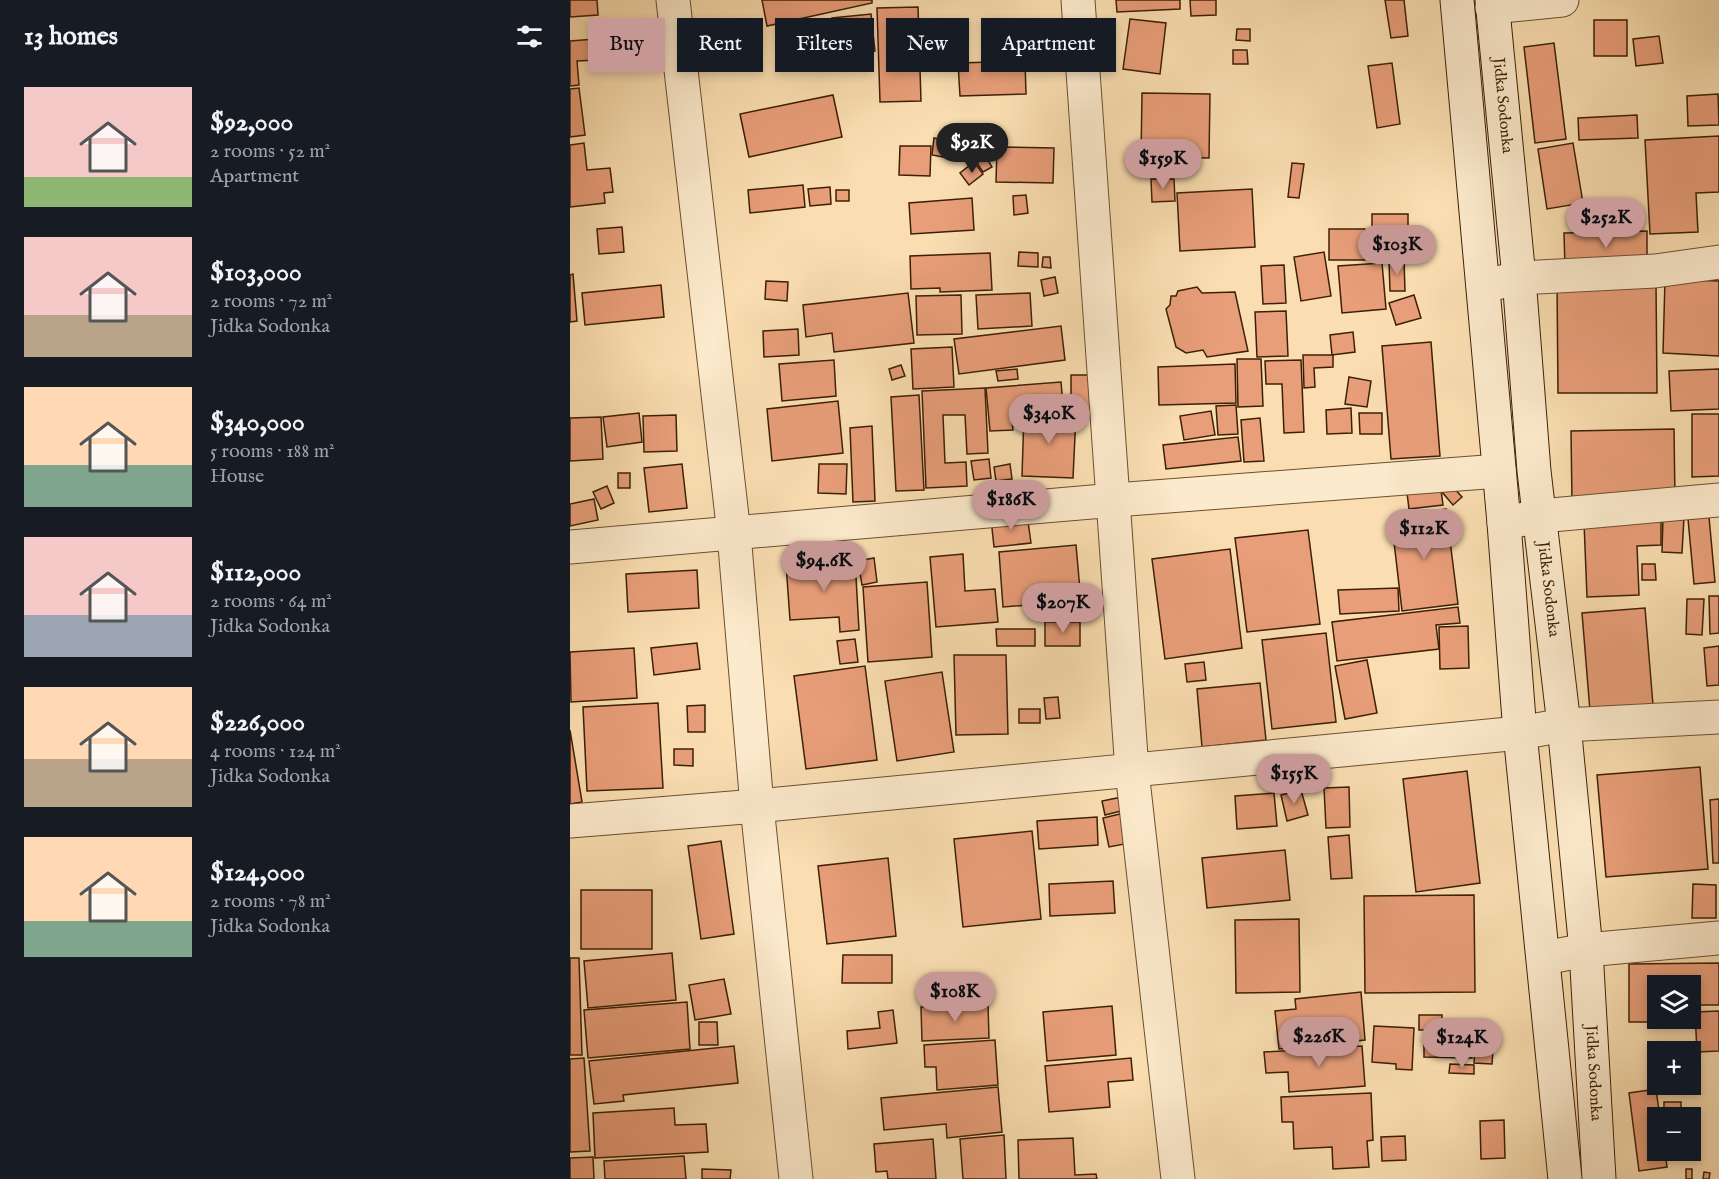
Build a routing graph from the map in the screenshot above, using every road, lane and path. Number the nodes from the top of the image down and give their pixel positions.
1 (673, 0) edge
2 (1078, 0) edge
3 (1457, 0) edge
4 (1562, 0) edge
5 (1492, 3) edge
6 (1719, 262) edge
7 (1519, 278) junction
8 (1483, 286) junction
9 (1499, 471) junction
10 (1115, 500) junction
11 (1719, 500) edge
12 (1540, 516) junction
13 (1504, 523) junction
14 (734, 534) junction
15 (570, 548) edge
16 (1719, 717) edge
17 (1564, 725) junction
18 (1520, 733) junction
19 (1132, 771) junction
20 (757, 806) junction
21 (570, 821) edge
22 (1719, 938) edge
23 (1586, 950) junction
24 (1544, 958) junction
25 (796, 1179) edge
26 (1178, 1179) edge
27 (1565, 1179) edge
28 (1599, 1179) edge

1 - 14 street
2 - 10 street
3 - 8 street
4 - 5 street
5 - 7 street, Jidka Sodonka
6 - 7 street
7 - 8 street
7 - 12 street, Jidka Sodonka
8 - 9 street
9 - 10 street
9 - 13 street
10 - 14 street
10 - 19 street
11 - 12 street
12 - 13 street
12 - 17 street, Jidka Sodonka
13 - 18 street
14 - 15 street
14 - 20 street
16 - 17 street
17 - 18 street
17 - 23 street, Jidka Sodonka
18 - 19 street
18 - 24 street
19 - 20 street
19 - 26 street
20 - 21 street
20 - 25 street
22 - 23 street
23 - 24 street
23 - 28 street, Jidka Sodonka
24 - 27 street

